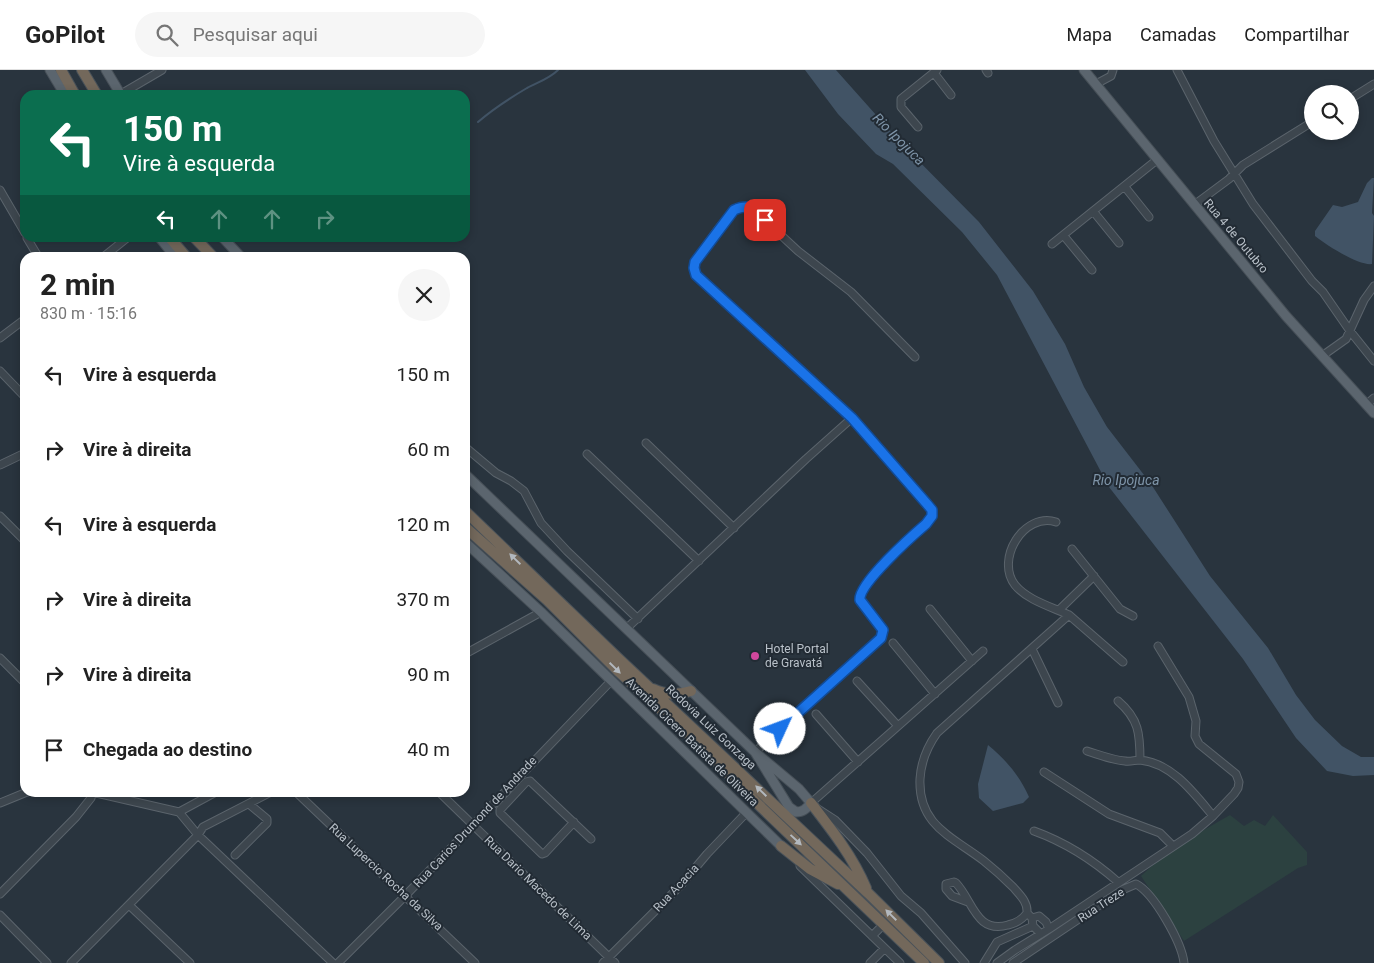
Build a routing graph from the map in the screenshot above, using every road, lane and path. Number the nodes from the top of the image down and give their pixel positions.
1 (50, 70) edge
2 (61, 70) edge
3 (82, 70) edge
4 (106, 70) edge
5 (162, 70) edge
6 (1084, 70) edge
7 (1113, 70) edge
8 (1177, 70) edge
9 (936, 72) edge
10 (1096, 84) junction
11 (1374, 84) edge
12 (62, 90) edge
13 (72, 90) edge
14 (94, 90) edge
15 (118, 90) edge
16 (129, 90) edge
17 (1359, 93) edge
18 (951, 96) dead end
19 (918, 127) dead end
20 (1304, 127) edge
21 (1158, 160) junction
22 (1234, 174) junction
23 (1125, 187) junction
24 (0, 190) edge
25 (1194, 205) junction
26 (1094, 211) junction
27 (1148, 217) dead end
28 (20, 224) edge
29 (1064, 236) junction
30 (122, 242) edge
31 (163, 242) edge
32 (173, 242) edge
33 (199, 242) edge
34 (227, 242) edge
35 (1119, 243) dead end
36 (1052, 244) dead end
37 (110, 252) edge
38 (171, 252) edge
39 (182, 252) edge
40 (208, 252) edge
41 (236, 252) edge
42 (1092, 270) dead end
43 (1374, 286) edge
44 (20, 323) edge
45 (1350, 331) junction
46 (0, 338) edge
47 (1322, 356) junction
48 (915, 357) dead end
49 (1374, 361) edge
50 (0, 371) edge
51 (20, 392) edge
52 (1374, 398) edge
53 (1366, 405) junction
54 (1374, 413) edge
55 (852, 418) junction
56 (646, 443) dead end
57 (470, 451) edge
58 (587, 454) dead end
59 (20, 455) edge
60 (0, 465) edge
61 (470, 479) edge
62 (0, 516) edge
63 (470, 516) edge
64 (1056, 522) dead end
65 (734, 528) junction
66 (470, 531) edge
67 (20, 536) edge
68 (470, 547) edge
69 (1072, 549) dead end
70 (699, 561) junction
71 (1094, 576) junction
72 (930, 609) dead end
73 (1059, 610) junction
74 (541, 612) junction
75 (1069, 615) junction
76 (1133, 616) dead end
77 (638, 619) junction
78 (626, 629) junction
79 (893, 644) dead end
80 (1158, 646) dead end
81 (1032, 649) junction
82 (470, 651) edge
83 (983, 652) dead end
84 (0, 658) edge
85 (972, 661) junction
86 (1123, 662) dead end
87 (20, 678) edge
88 (611, 681) junction
89 (857, 681) dead end
90 (650, 688) junction
91 (691, 690) junction
92 (935, 694) junction
93 (1118, 700) dead end
94 (1058, 703) dead end
95 (816, 714) dead end
96 (898, 726) junction
97 (1087, 751) dead end
98 (755, 752) junction
99 (1140, 760) junction
100 (858, 762) junction
101 (1044, 772) dead end
102 (507, 788) junction
103 (20, 794) edge
104 (514, 794) junction
105 (91, 797) edge
106 (110, 797) edge
107 (207, 797) edge
108 (262, 797) edge
109 (301, 797) edge
110 (444, 797) edge
111 (1, 801) edge
112 (249, 804) junction
113 (813, 805) junction
114 (179, 812) junction
115 (747, 812) junction
116 (1213, 816) junction
117 (574, 822) junction
118 (472, 824) junction
119 (1034, 832) dead end
120 (198, 835) junction
121 (591, 838) dead end
122 (781, 846) junction
123 (1173, 846) junction
124 (235, 855) dead end
125 (1118, 882) junction
126 (846, 888) junction
127 (868, 893) junction
128 (0, 894) edge
129 (405, 896) junction
130 (968, 902) dead end
131 (129, 905) junction
132 (0, 916) edge
133 (1031, 919) junction
134 (884, 924) junction
135 (1048, 929) junction
136 (1042, 934) junction
137 (872, 936) junction
138 (1006, 938) junction
139 (884, 949) junction
140 (1015, 950) junction
141 (991, 951) junction
142 (609, 957) junction
143 (999, 962) edge
144 (47, 963) edge
145 (71, 963) edge
146 (190, 963) edge
147 (334, 963) edge
148 (338, 963) edge
149 (475, 963) edge
150 (603, 963) edge
151 (615, 963) edge
152 (870, 963) edge
153 (900, 963) edge
154 (924, 963) edge
155 (938, 963) edge
156 (965, 963) edge
157 (984, 963) edge
158 (1013, 963) edge
159 (1184, 963) edge

1 - 12 main road
2 - 13 highway
3 - 14 highway
4 - 15 main road
5 - 16 street
6 - 10 main road, Rua 4 de Outubro
7 - 10 street
8 - 22 street
9 - 18 street
9 - 19 street
10 - 21 main road, Rua 4 de Outubro
11 - 17 street
20 - 22 street
21 - 23 street
21 - 25 main road, Rua 4 de Outubro
22 - 25 street
22 - 45 street
23 - 26 street
23 - 27 street
24 - 28 street
25 - 47 main road, Rua 4 de Outubro
26 - 29 street
26 - 35 street
29 - 36 street
29 - 42 street
30 - 37 street
31 - 38 main road
32 - 39 highway
33 - 40 highway
34 - 41 main road
43 - 45 street
44 - 46 street
45 - 47 street
45 - 49 street
47 - 53 main road, Rua 4 de Outubro
48 - 55 street
50 - 51 street
52 - 53 street
53 - 54 main road, Rua 4 de Outubro
55 - 65 street
55 - 98 street
56 - 65 street
57 - 77 street
58 - 70 street
59 - 60 street
61 - 78 main road
62 - 67 street
90 -> 63 highway, Rodovia Luiz Gonzaga
64 - 73 street
65 - 70 street
66 -> 126 highway, Rodovia Luiz Gonzaga
68 - 74 main road, Avenida Cicero Batista de Oliveira
69 - 71 street
70 - 77 street
71 - 73 street
71 - 76 street
72 - 85 street
73 - 75 street
74 - 82 street
74 - 88 main road, Avenida Cicero Batista de Oliveira
75 - 81 street
75 - 86 street
77 - 78 street
78 - 91 main road
79 - 92 street
80 - 116 street
81 - 94 street
81 - 133 street
83 - 85 street
84 - 87 street
85 - 92 street
88 - 102 street, Rua Carios Drumond de Andrade
88 - 115 main road, Avenida Cicero Batista de Oliveira
89 - 96 street
90 - 91 highway
127 -> 90 highway, Rodovia Luiz Gonzaga
91 - 98 main road
92 - 96 street
93 - 99 street
95 - 100 street
96 - 100 street
97 - 99 street
98 - 113 main road
98 - 113 main road
99 - 116 street
100 - 113 street
101 - 123 street
102 - 104 street
102 - 118 street, Rua Carios Drumond de Andrade
103 - 111 street
104 - 117 street
104 - 117 street
105 - 128 street
106 - 114 street
107 - 114 street
108 - 112 street
109 - 129 street, Rua Lupercio Rocha da Silva
110 - 118 street, Rua Dario Macedo de Lima
112 - 120 street
112 - 124 street
113 - 127 highway
113 - 156 street
114 - 120 street
115 - 122 main road, Avenida Cicero Batista de Oliveira
115 - 142 street, Rua Acacia
116 - 123 street
117 - 121 street
118 - 129 street, Rua Carios Drumond de Andrade
118 - 142 street, Rua Dario Macedo de Lima
119 - 125 street
120 - 131 street
120 - 147 street
122 - 126 highway
122 - 137 street, Avenida Cicero Batista de Oliveira
123 - 125 street
125 - 135 street
126 - 134 highway, Rodovia Luiz Gonzaga
155 -> 127 highway, Rodovia Luiz Gonzaga
129 - 148 street, Rua Carios Drumond de Andrade
129 - 149 street, Rua Lupercio Rocha da Silva
130 - 133 street
131 - 145 street
131 - 146 street
132 - 144 street
133 - 135 street
133 - 136 street
133 - 138 street
134 - 137 street
134 - 154 highway, Rodovia Luiz Gonzaga
135 - 136 street
136 - 140 street
137 - 139 street, Avenida Cicero Batista de Oliveira
138 - 140 street
138 - 141 street
139 - 152 street
139 - 153 street, Avenida Cicero Batista de Oliveira
140 - 143 street
141 - 143 street
141 - 157 street
142 - 150 street, Rua Acacia
142 - 151 street, Rua Dario Macedo de Lima
158 - 159 street, Rua Treze

